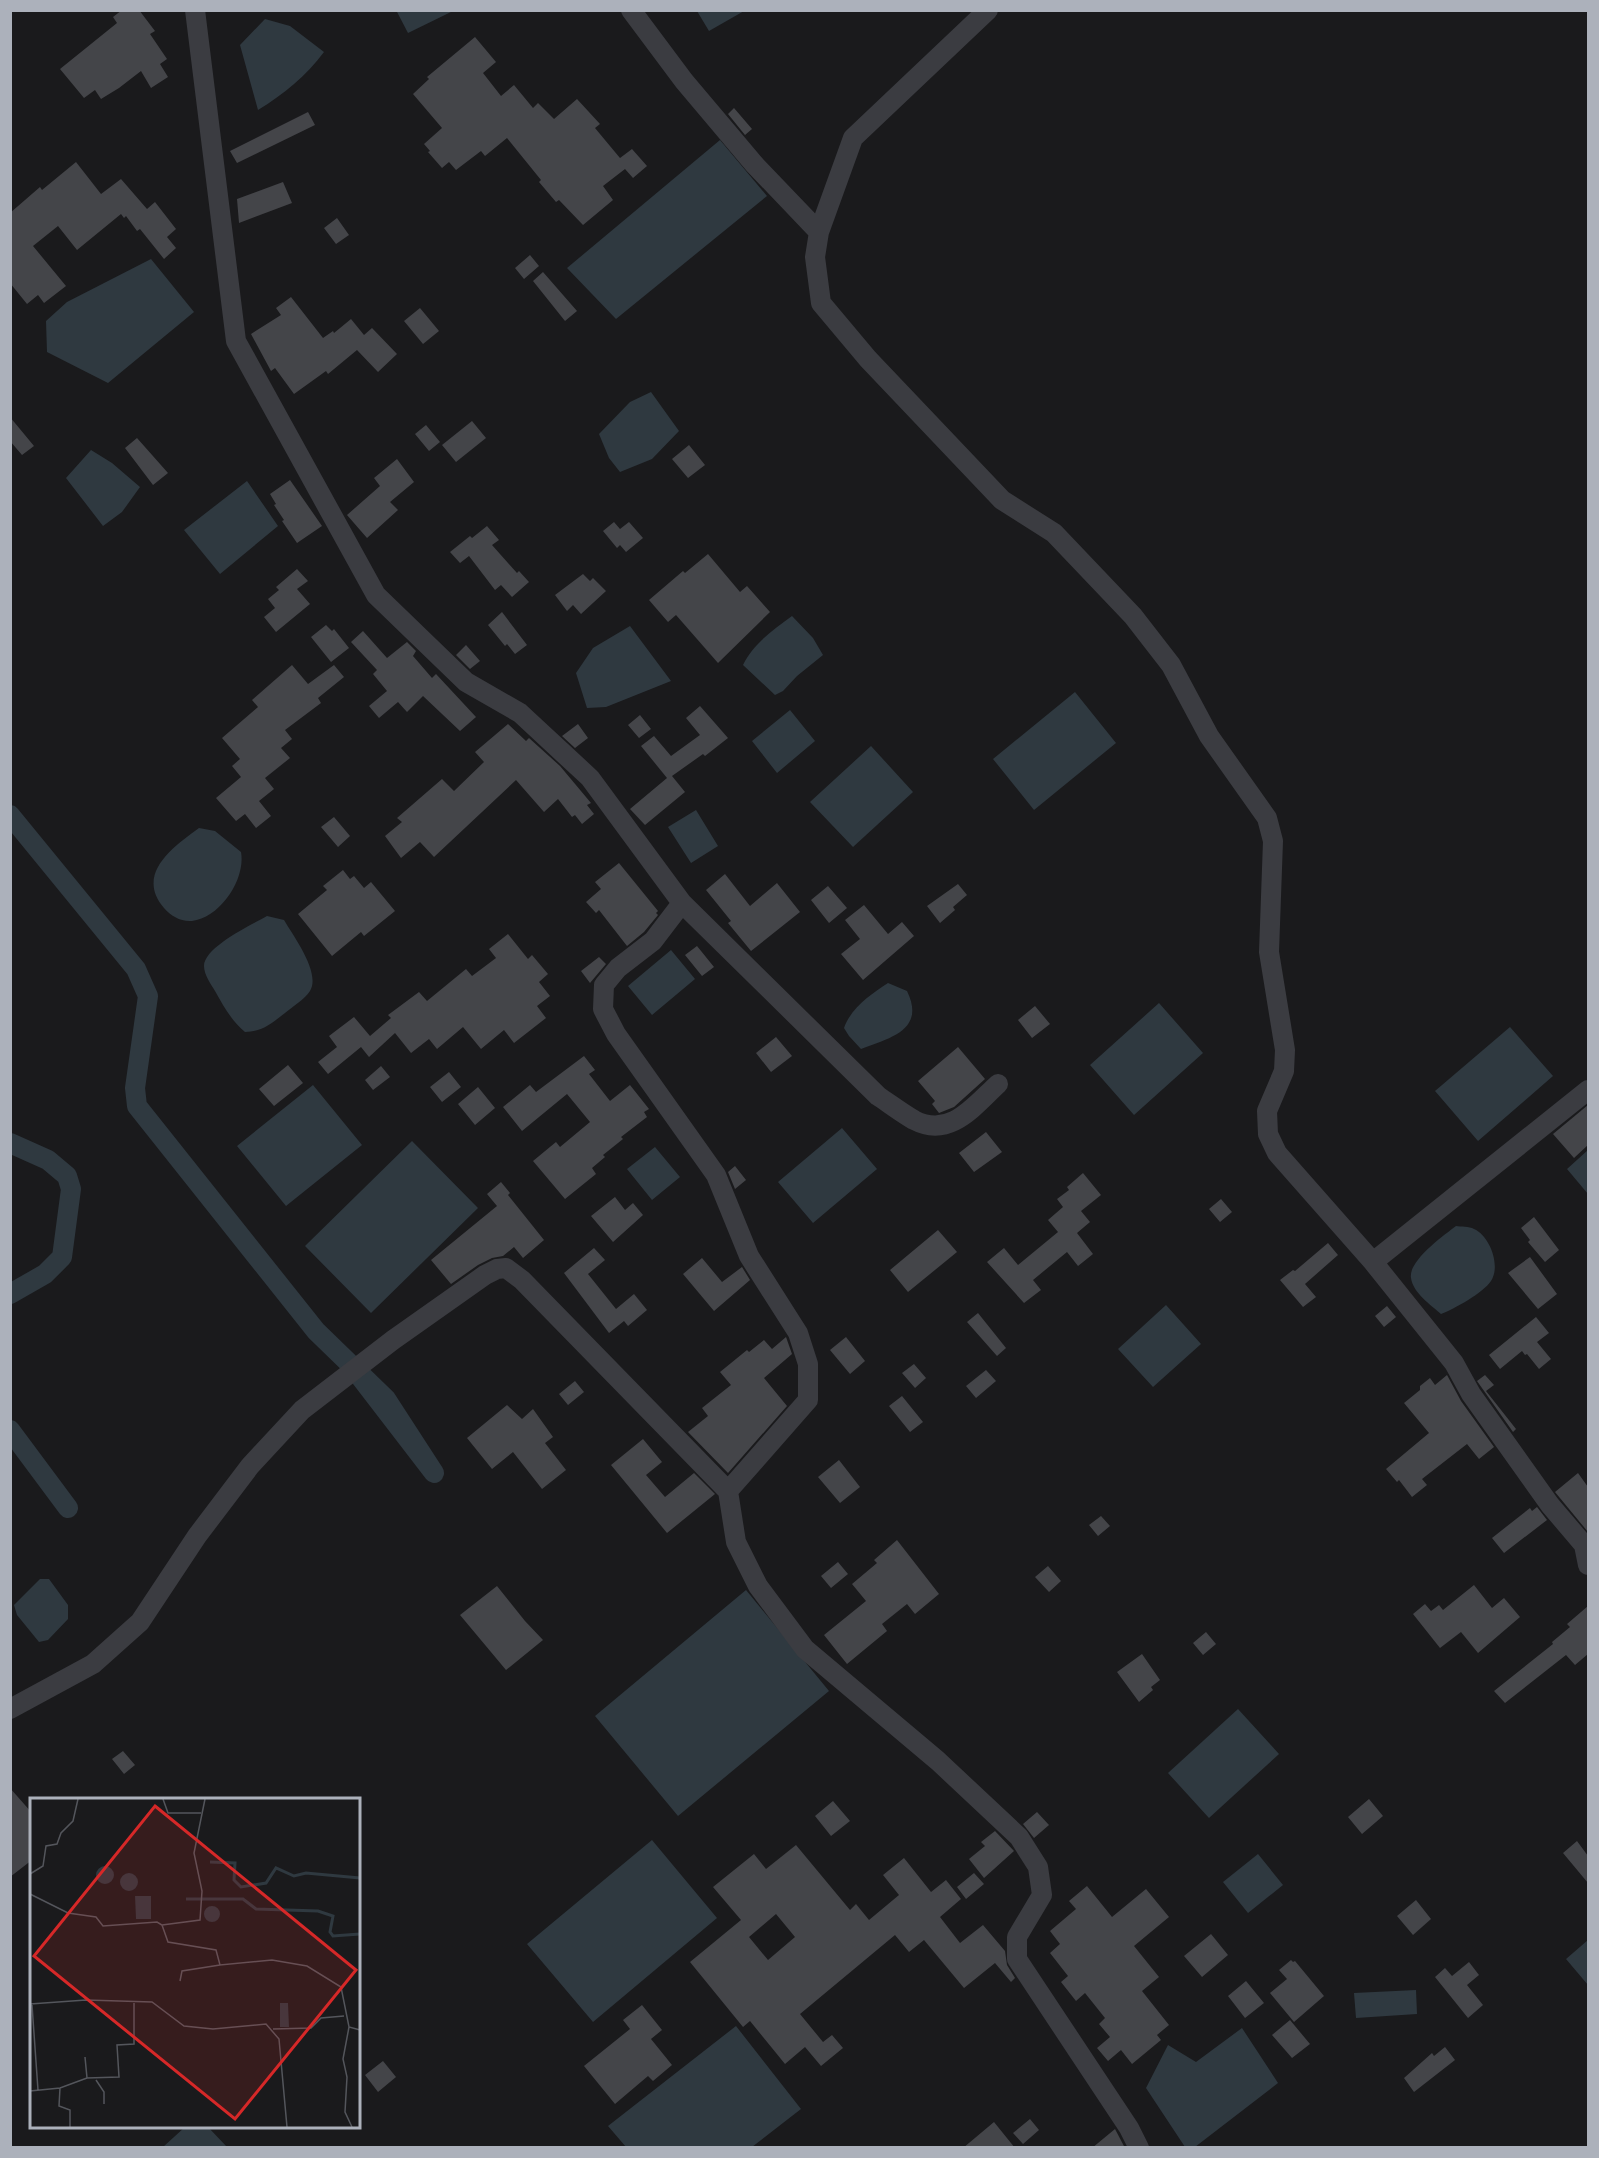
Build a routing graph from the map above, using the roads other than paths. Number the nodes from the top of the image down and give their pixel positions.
1 (195, 10) edge
2 (631, 10) edge
3 (988, 10) edge
4 (819, 232) junction
5 (682, 903) junction
6 (998, 1084) dead end
7 (1588, 1090) edge
8 (1373, 1262) junction
9 (728, 1491) junction
10 (1588, 1565) edge
11 (10, 1709) edge
12 (1139, 2148) edge

1 - 5 street
2 - 4 street
3 - 4 street
4 - 8 street
5 - 6 street
5 - 9 street
7 - 8 street
8 - 10 street
9 - 11 street
9 - 12 street

